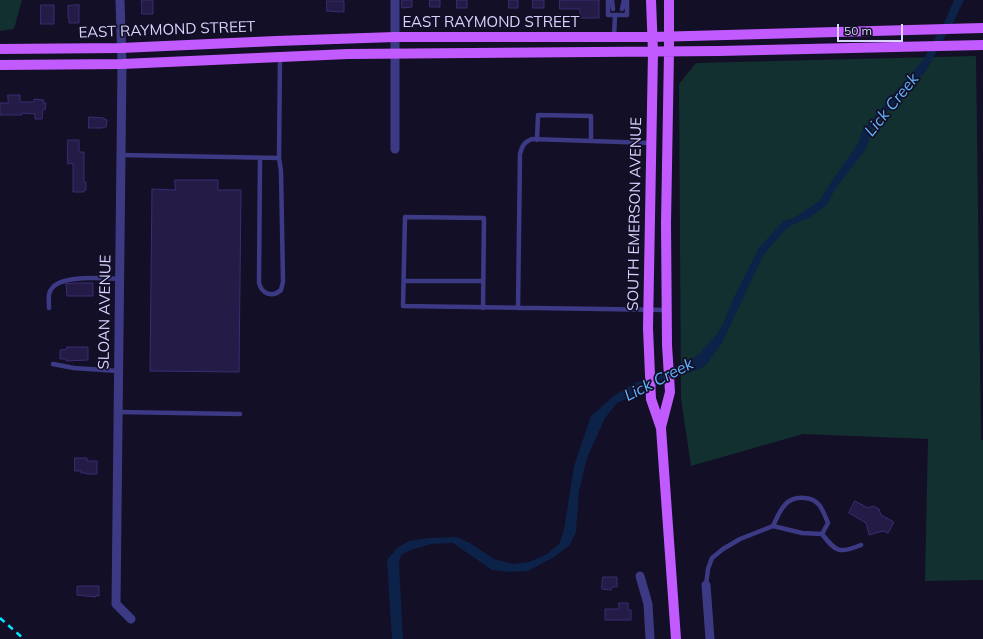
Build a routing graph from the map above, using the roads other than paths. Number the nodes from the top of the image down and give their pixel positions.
1 (120, 0) edge
2 (395, 0) edge
3 (608, 0) edge
4 (613, 0) edge
5 (624, 0) edge
6 (652, 0) edge
7 (669, 0) edge
8 (613, 9) dead end
9 (622, 9) dead end
10 (615, 15) junction
11 (983, 28) edge
12 (669, 36) junction
13 (395, 37) junction
14 (614, 37) junction
15 (653, 37) junction
16 (983, 45) edge
17 (121, 48) junction
18 (0, 49) edge
19 (653, 52) junction
20 (669, 52) junction
21 (395, 54) junction
22 (280, 57) junction
23 (122, 64) junction
24 (0, 65) edge
25 (537, 140) junction
26 (591, 141) junction
27 (651, 143) junction
28 (395, 149) dead end
29 (121, 155) junction
30 (260, 158) junction
31 (279, 158) junction
32 (119, 279) junction
33 (404, 281) junction
34 (483, 281) junction
35 (49, 308) dead end
36 (483, 308) junction
37 (518, 308) junction
38 (648, 310) junction
39 (667, 310) junction
40 (53, 364) dead end
41 (118, 371) junction
42 (118, 412) junction
43 (240, 414) dead end
44 (661, 428) junction
45 (773, 526) junction
46 (822, 534) junction
47 (861, 545) dead end
48 (640, 576) dead end
49 (706, 585) joint
50 (131, 619) dead end
51 (650, 639) edge
52 (676, 639) edge
53 (710, 639) edge

1 - 17 street, SLOAN AVENUE
2 - 13 street
3 - 10 lane
4 - 8 lane
5 - 9 lane
5 - 10 lane
6 - 15 main road, SOUTH EMERSON AVENUE
7 - 12 main road, SOUTH EMERSON AVENUE
10 - 14 lane
11 - 12 main road, EAST RAYMOND STREET
12 - 15 main road, EAST RAYMOND STREET
12 - 20 main road, SOUTH EMERSON AVENUE
13 - 14 main road, EAST RAYMOND STREET
13 - 17 main road, EAST RAYMOND STREET
13 - 21 street
14 - 15 main road, EAST RAYMOND STREET
15 - 19 main road, SOUTH EMERSON AVENUE
16 - 20 main road, EAST RAYMOND STREET
17 - 18 main road, EAST RAYMOND STREET
17 - 23 street, SLOAN AVENUE
19 - 20 main road, EAST RAYMOND STREET
19 - 21 main road, EAST RAYMOND STREET
19 - 27 main road, SOUTH EMERSON AVENUE
20 - 39 main road, SOUTH EMERSON AVENUE
21 - 22 main road, EAST RAYMOND STREET
21 - 28 street
22 - 23 main road, EAST RAYMOND STREET
22 - 31 lane
23 - 24 main road, EAST RAYMOND STREET
23 - 29 street, SLOAN AVENUE
25 - 26 lane
25 - 26 lane
25 - 37 lane
26 - 27 lane
27 - 38 main road, SOUTH EMERSON AVENUE
29 - 30 lane
29 - 32 street, SLOAN AVENUE
30 - 31 lane
30 - 31 lane
32 - 35 lane
32 - 41 street, SLOAN AVENUE
33 - 34 lane
33 - 34 lane
33 - 36 lane
34 - 36 lane
36 - 37 lane
37 - 38 lane
38 - 39 lane
38 - 44 main road, SOUTH EMERSON AVENUE
39 - 44 main road, SOUTH EMERSON AVENUE
40 - 41 lane
41 - 42 street, SLOAN AVENUE
42 - 43 lane
42 - 50 street, SLOAN AVENUE
44 - 52 main road, SOUTH EMERSON AVENUE
45 - 46 lane
45 - 46 lane
45 - 49 lane
46 - 47 lane
48 - 51 street
49 - 53 street

